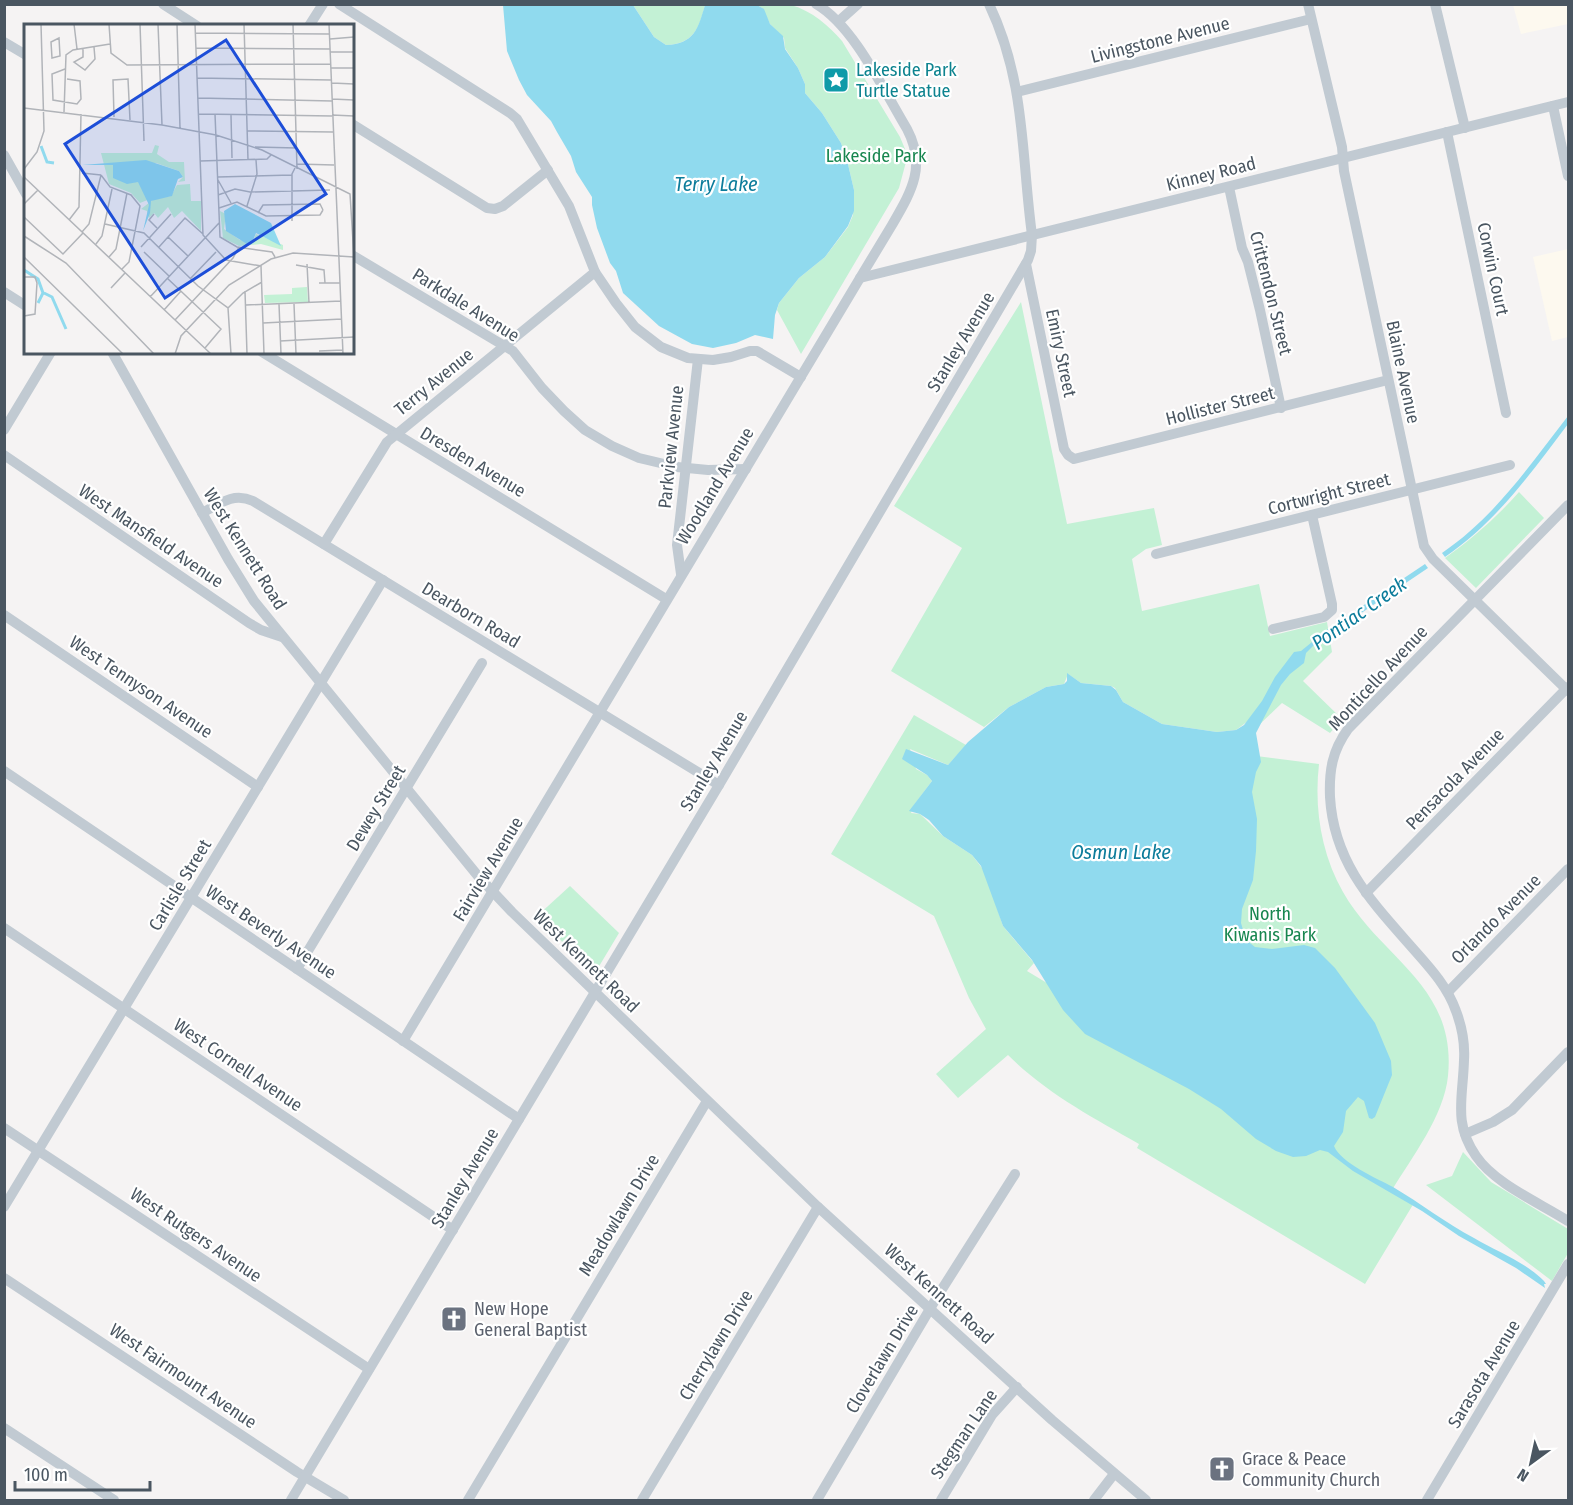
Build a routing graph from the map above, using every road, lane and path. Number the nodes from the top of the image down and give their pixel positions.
1 (163, 4) edge
2 (323, 4) edge
3 (339, 4) edge
4 (816, 4) edge
5 (858, 4) edge
6 (989, 4) edge
7 (1308, 4) edge
8 (1436, 4) edge
9 (1311, 19) junction
10 (838, 21) junction
11 (193, 24) edge
12 (310, 24) edge
13 (4, 42) edge
14 (24, 54) edge
15 (1017, 92) junction
16 (1569, 102) edge
17 (1553, 106) junction
18 (354, 125) edge
19 (1465, 128) junction
20 (1447, 132) junction
21 (4, 155) edge
22 (1343, 158) junction
23 (548, 170) junction
24 (1569, 176) edge
25 (1229, 187) junction
26 (24, 190) edge
27 (1032, 235) junction
28 (354, 256) edge
29 (1026, 264) junction
30 (595, 272) junction
31 (860, 278) junction
32 (4, 292) edge
33 (24, 305) edge
34 (504, 346) junction
35 (50, 354) edge
36 (113, 354) edge
37 (265, 354) edge
38 (698, 359) junction
39 (801, 377) junction
40 (1388, 380) junction
41 (1281, 408) junction
42 (1506, 413) dead end
43 (4, 430) edge
44 (396, 435) junction
45 (1065, 449) joint
46 (4, 455) edge
47 (1510, 465) dead end
48 (685, 468) junction
49 (746, 469) junction
50 (1411, 490) junction
51 (1569, 504) edge
52 (202, 513) junction
53 (1312, 515) junction
54 (324, 544) junction
55 (1156, 554) dead end
56 (681, 574) junction
57 (383, 580) junction
58 (666, 599) junction
59 (1475, 600) junction
60 (4, 615) edge
61 (1273, 628) dead end
62 (282, 637) junction
63 (482, 663) dead end
64 (321, 684) junction
65 (1568, 689) edge
66 (600, 712) junction
67 (4, 771) edge
68 (719, 785) junction
69 (258, 787) junction
70 (406, 789) junction
71 (1569, 869) edge
72 (493, 893) junction
73 (1365, 893) junction
74 (191, 898) junction
75 (4, 928) edge
76 (297, 969) junction
77 (595, 992) junction
78 (1448, 992) junction
79 (124, 1008) junction
80 (404, 1041) junction
81 (1569, 1052) edge
82 (707, 1101) junction
83 (519, 1119) junction
84 (4, 1128) edge
85 (1465, 1134) junction
86 (39, 1150) junction
87 (1015, 1174) dead end
88 (4, 1207) edge
89 (819, 1207) junction
90 (1569, 1221) edge
91 (453, 1230) junction
92 (1569, 1264) edge
93 (4, 1278) edge
94 (931, 1309) junction
95 (369, 1369) junction
96 (1017, 1387) junction
97 (4, 1428) edge
98 (1114, 1474) junction
99 (305, 1477) junction
100 (114, 1500) edge
101 (291, 1500) edge
102 (344, 1500) edge
103 (468, 1500) edge
104 (642, 1500) edge
105 (817, 1500) edge
106 (940, 1500) edge
107 (1094, 1500) edge
108 (1146, 1500) edge
109 (1427, 1500) edge

1 - 11 street
2 - 12 street
3 - 23 street
4 - 10 street, Woodland Avenue
5 - 10 street
6 - 15 street, Stanley Avenue
7 - 9 street, Blaine Avenue
8 - 19 street
9 - 15 street, Livingstone Avenue
9 - 22 street, Blaine Avenue
10 - 31 street, Woodland Avenue
13 - 14 street
15 - 27 street, Stanley Avenue
16 - 17 street, Kinney Road
17 - 19 street, Kinney Road
17 - 24 street
18 - 23 street
19 - 20 street, Kinney Road
20 - 22 street, Kinney Road
20 - 42 street, Corwin Court
21 - 26 street
22 - 25 street, Kinney Road
22 - 40 street, Blaine Avenue
23 - 30 street
25 - 27 street, Kinney Road
25 - 41 street, Crittendon Street
27 - 29 street, Stanley Avenue
27 - 31 street, Kinney Road
28 - 34 street, Parkdale Avenue
29 - 45 street, Emiry Street
29 - 68 street, Stanley Avenue
30 - 34 street, Terry Avenue
30 - 38 street
31 - 39 street, Woodland Avenue
32 - 33 street
34 - 44 street, Terry Avenue
34 - 48 street, Parkdale Avenue
35 - 43 street
36 - 52 street, West Kennett Road
37 - 44 street, Dresden Avenue
38 - 39 street
38 - 48 street, Parkview Avenue
39 - 49 street, Woodland Avenue
40 - 41 street, Hollister Street
40 - 50 street, Blaine Avenue
41 - 45 street, Hollister Street
44 - 54 street, Terry Avenue
44 - 58 street, Dresden Avenue
46 - 62 street, West Mansfield Avenue
47 - 50 street, Cortwright Street
48 - 49 street, Parkdale Avenue
48 - 56 street, Parkview Avenue
49 - 56 street, Woodland Avenue
50 - 53 street, Cortwright Street
50 - 59 street, Blaine Avenue
51 - 59 street, Monticello Avenue
52 - 54 street, Dearborn Road
52 - 62 street, West Kennett Road
53 - 55 street, Cortwright Street
53 - 61 street
54 - 57 street, Dearborn Road
56 - 58 street, Woodland Avenue
57 - 64 street, Carlisle Street
57 - 66 street, Dearborn Road
58 - 66 street, Woodland Avenue
59 - 65 street, Blaine Avenue
59 - 73 street, Monticello Avenue
60 - 69 street, West Tennyson Avenue
62 - 64 street, West Kennett Road
63 - 70 street, Dewey Street
64 - 69 street, Carlisle Street
64 - 70 street, West Kennett Road
65 - 73 street, Pensacola Avenue
66 - 68 street, Dearborn Road
66 - 72 street, Fairview Avenue
67 - 74 street, West Beverly Avenue
68 - 77 street, Stanley Avenue
69 - 74 street, Carlisle Street
70 - 72 street, West Kennett Road
70 - 76 street, Dewey Street
71 - 78 street, Orlando Avenue
72 - 77 street, West Kennett Road
72 - 80 street, Fairview Avenue
73 - 78 street, Monticello Avenue
74 - 76 street, West Beverly Avenue
74 - 79 street, Carlisle Street
75 - 79 street, West Cornell Avenue
76 - 80 street, West Beverly Avenue
77 - 82 street, West Kennett Road
77 - 83 street, Stanley Avenue
78 - 85 street, Monticello Avenue
79 - 86 street, Carlisle Street
79 - 91 street, West Cornell Avenue
80 - 83 street, West Beverly Avenue
81 - 85 street
82 - 89 street, West Kennett Road
82 - 103 street, Meadowlawn Drive
83 - 91 street, Stanley Avenue
84 - 86 street, West Rutgers Avenue
85 - 90 street, Monticello Avenue
86 - 88 street, Carlisle Street
86 - 95 street, West Rutgers Avenue
87 - 94 street, Cloverlawn Drive
89 - 94 street, West Kennett Road
89 - 104 street, Cherrylawn Drive
91 - 95 street, Stanley Avenue
92 - 109 street, Sarasota Avenue
93 - 99 street, West Fairmount Avenue
94 - 96 street, West Kennett Road
94 - 105 street, Cloverlawn Drive
95 - 99 street, Stanley Avenue
96 - 98 street, West Kennett Road
96 - 106 street, Stegman Lane
97 - 100 street
98 - 107 street
98 - 108 street, West Kennett Road
99 - 101 street, Stanley Avenue
99 - 102 street, West Fairmount Avenue

